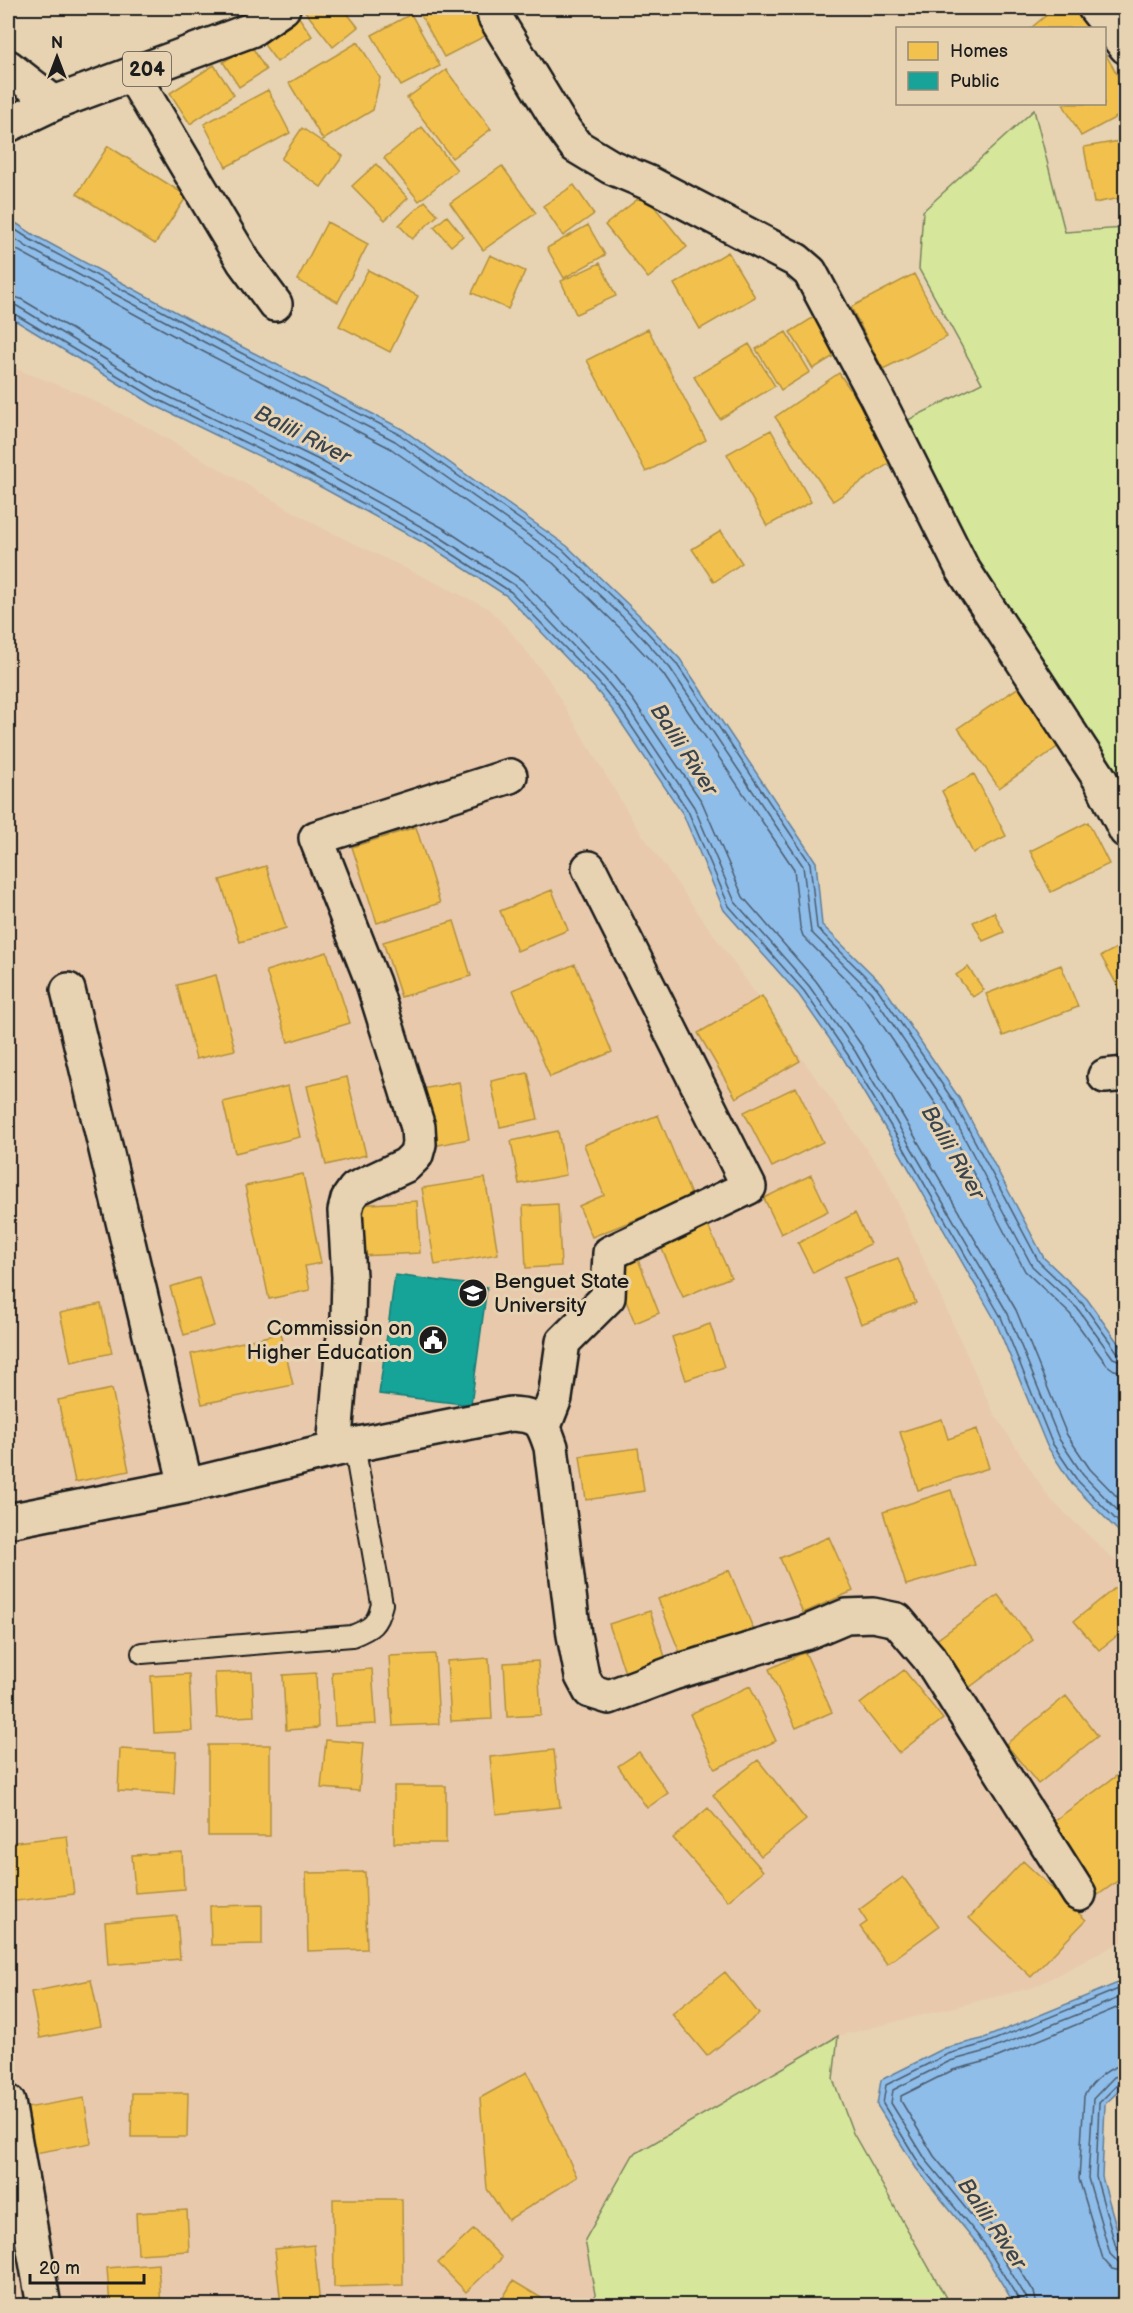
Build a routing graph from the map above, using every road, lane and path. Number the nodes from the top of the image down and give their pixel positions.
1 (283, 8) edge
2 (493, 8) edge
3 (1095, 8) edge
4 (1125, 47) edge
5 (8, 68) edge
6 (132, 74) junction
7 (54, 103) junction
8 (8, 125) edge
9 (275, 304) dead end
10 (510, 776) dead end
11 (1125, 831) edge
12 (589, 868) dead end
13 (68, 990) dead end
14 (544, 1426) junction
15 (344, 1447) junction
16 (186, 1486) junction
17 (8, 1521) edge
18 (142, 1653) dead end
19 (1079, 1894) dead end
20 (8, 2102) edge
21 (44, 2306) edge

1 - 6 main road, 204
2 - 11 main road
3 - 4 main road
5 - 7 main road
6 - 7 main road, 204
6 - 9 main road
7 - 8 main road, 204
10 - 15 main road
12 - 14 main road
13 - 16 main road
14 - 15 main road
14 - 19 main road
15 - 16 main road
15 - 18 lane
16 - 17 main road
20 - 21 main road

